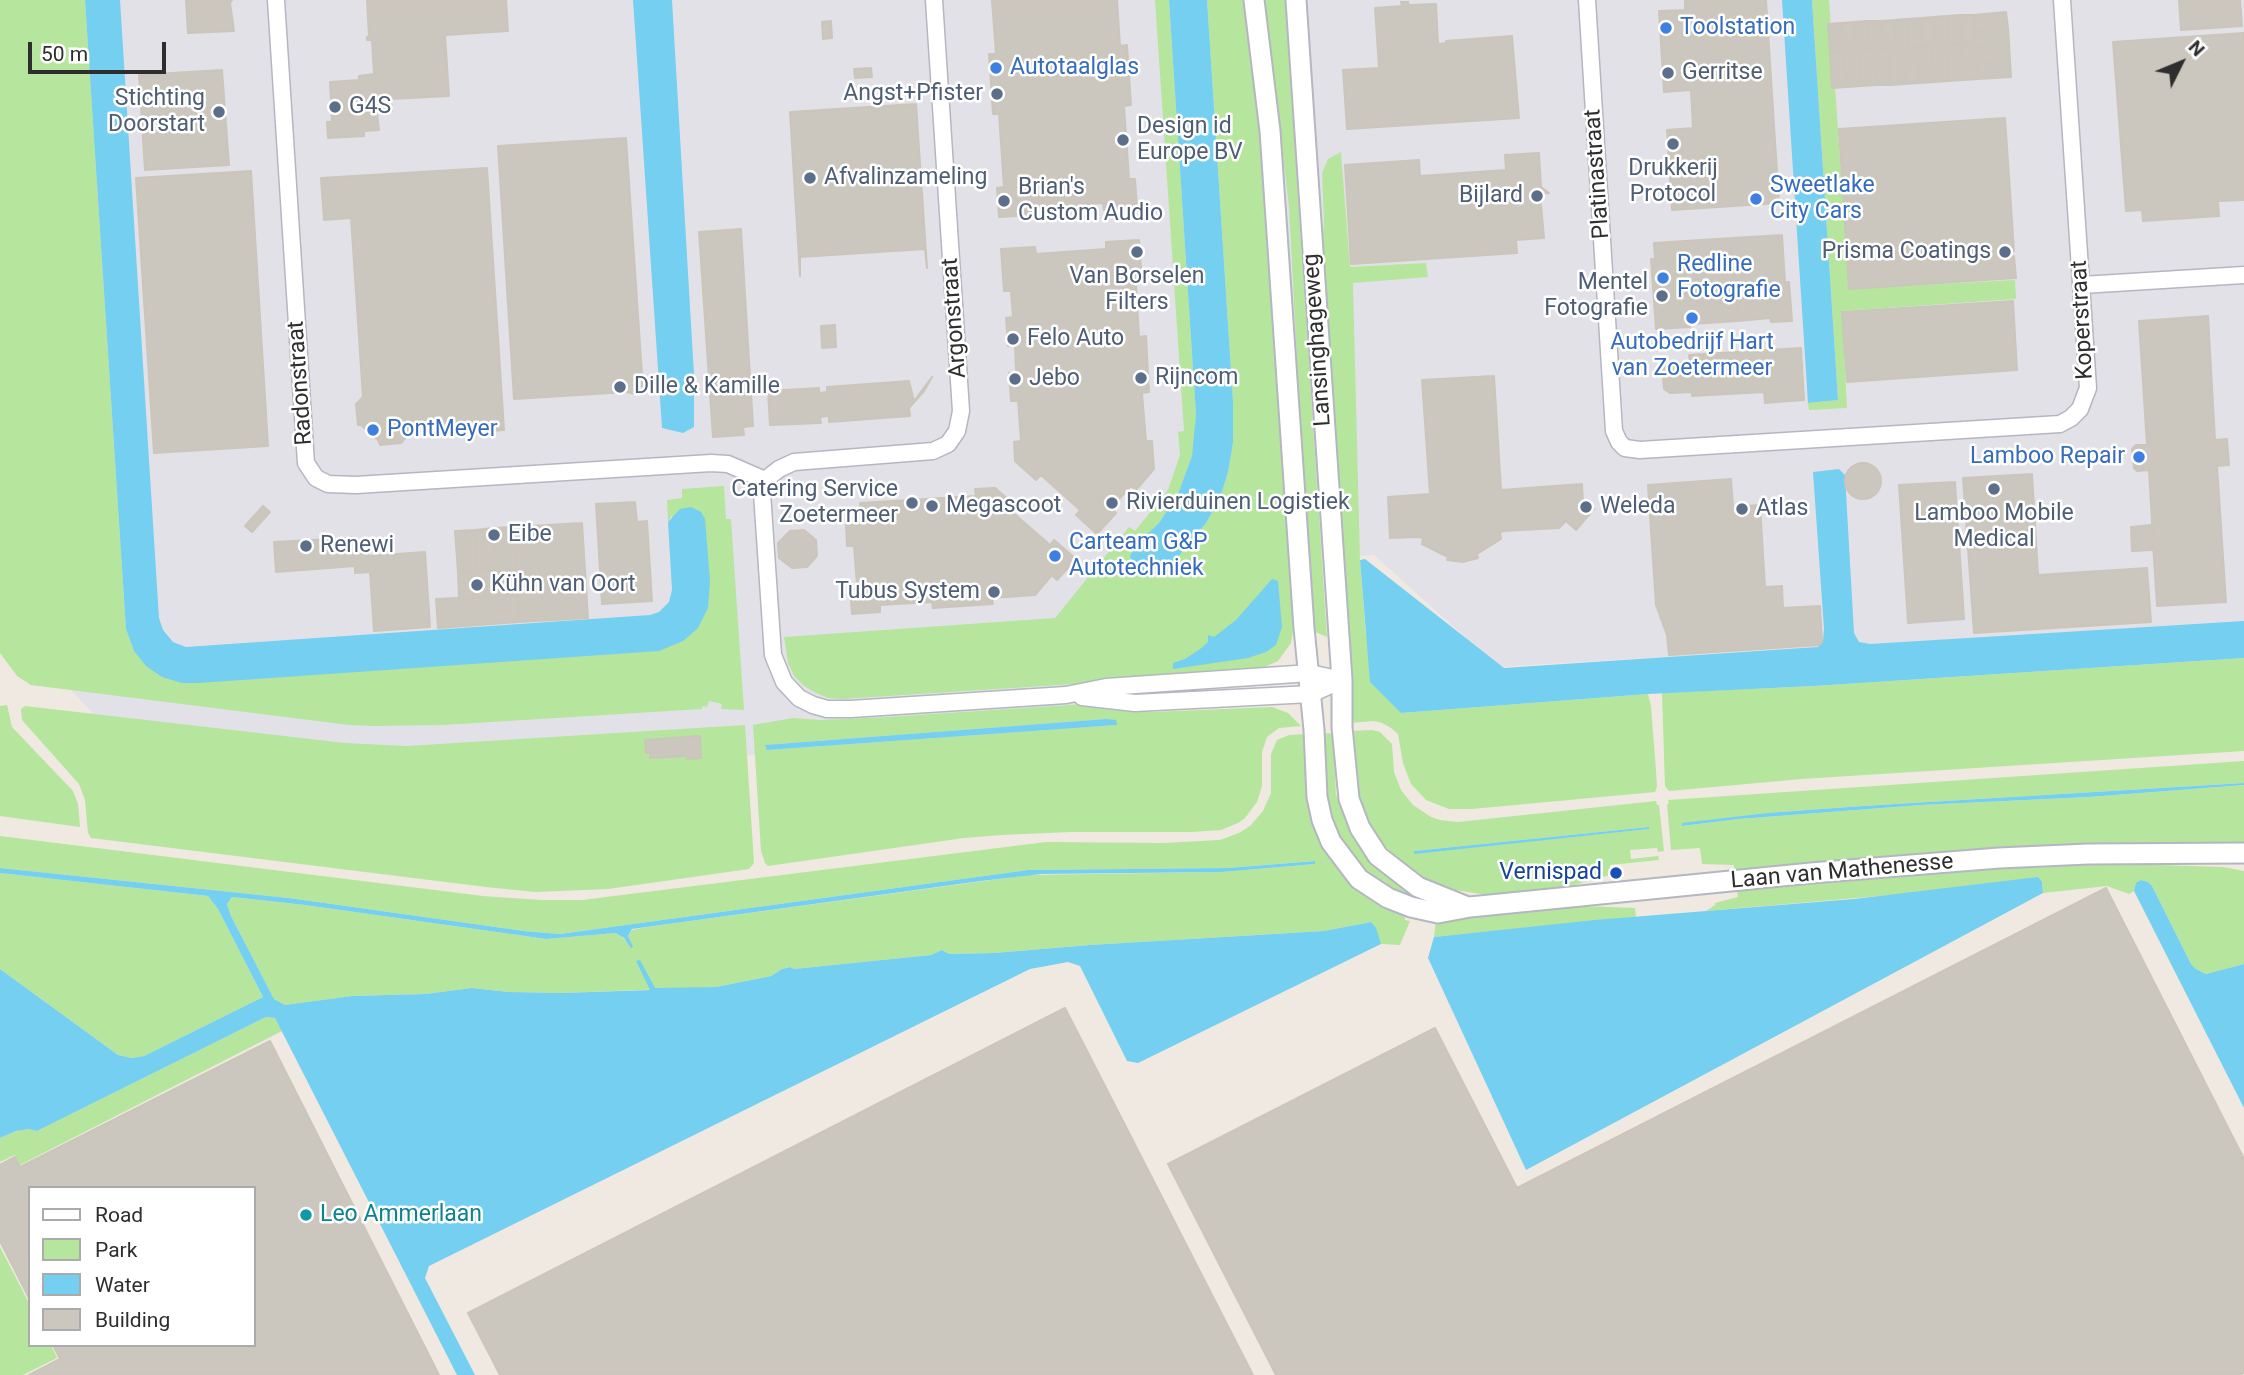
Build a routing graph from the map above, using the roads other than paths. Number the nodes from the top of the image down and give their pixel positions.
1 (276, 0) edge
2 (934, 0) edge
3 (1254, 0) edge
4 (1296, 0) edge
5 (1587, 0) edge
6 (2063, 0) edge
7 (2244, 275) edge
8 (2082, 285) junction
9 (1614, 431) joint
10 (765, 480) junction
11 (1310, 673) junction
12 (1342, 680) junction
13 (1311, 694) junction
14 (1066, 695) junction
15 (2244, 853) edge
16 (2216, 855) junction
17 (2244, 866) edge
18 (1470, 907) junction

1 - 10 street, Radonstraat
2 - 10 street, Argonstraat
3 - 11 street, Lansinghageweg
4 - 12 street, Lansinghageweg
5 - 9 street, Platinastraat
6 - 8 street, Koperstraat
7 - 8 street
8 - 9 street, Koperstraat
10 - 14 street
11 - 12 street
11 - 13 street, Laan van Mathenesse
11 - 14 street
12 - 13 street
12 - 18 street, Laan van Mathenesse
13 - 14 street
13 - 18 street, Laan van Mathenesse
15 - 16 street, Laan van Mathenesse
16 - 17 street, Laan van Mathenesse
16 - 18 street, Laan van Mathenesse

